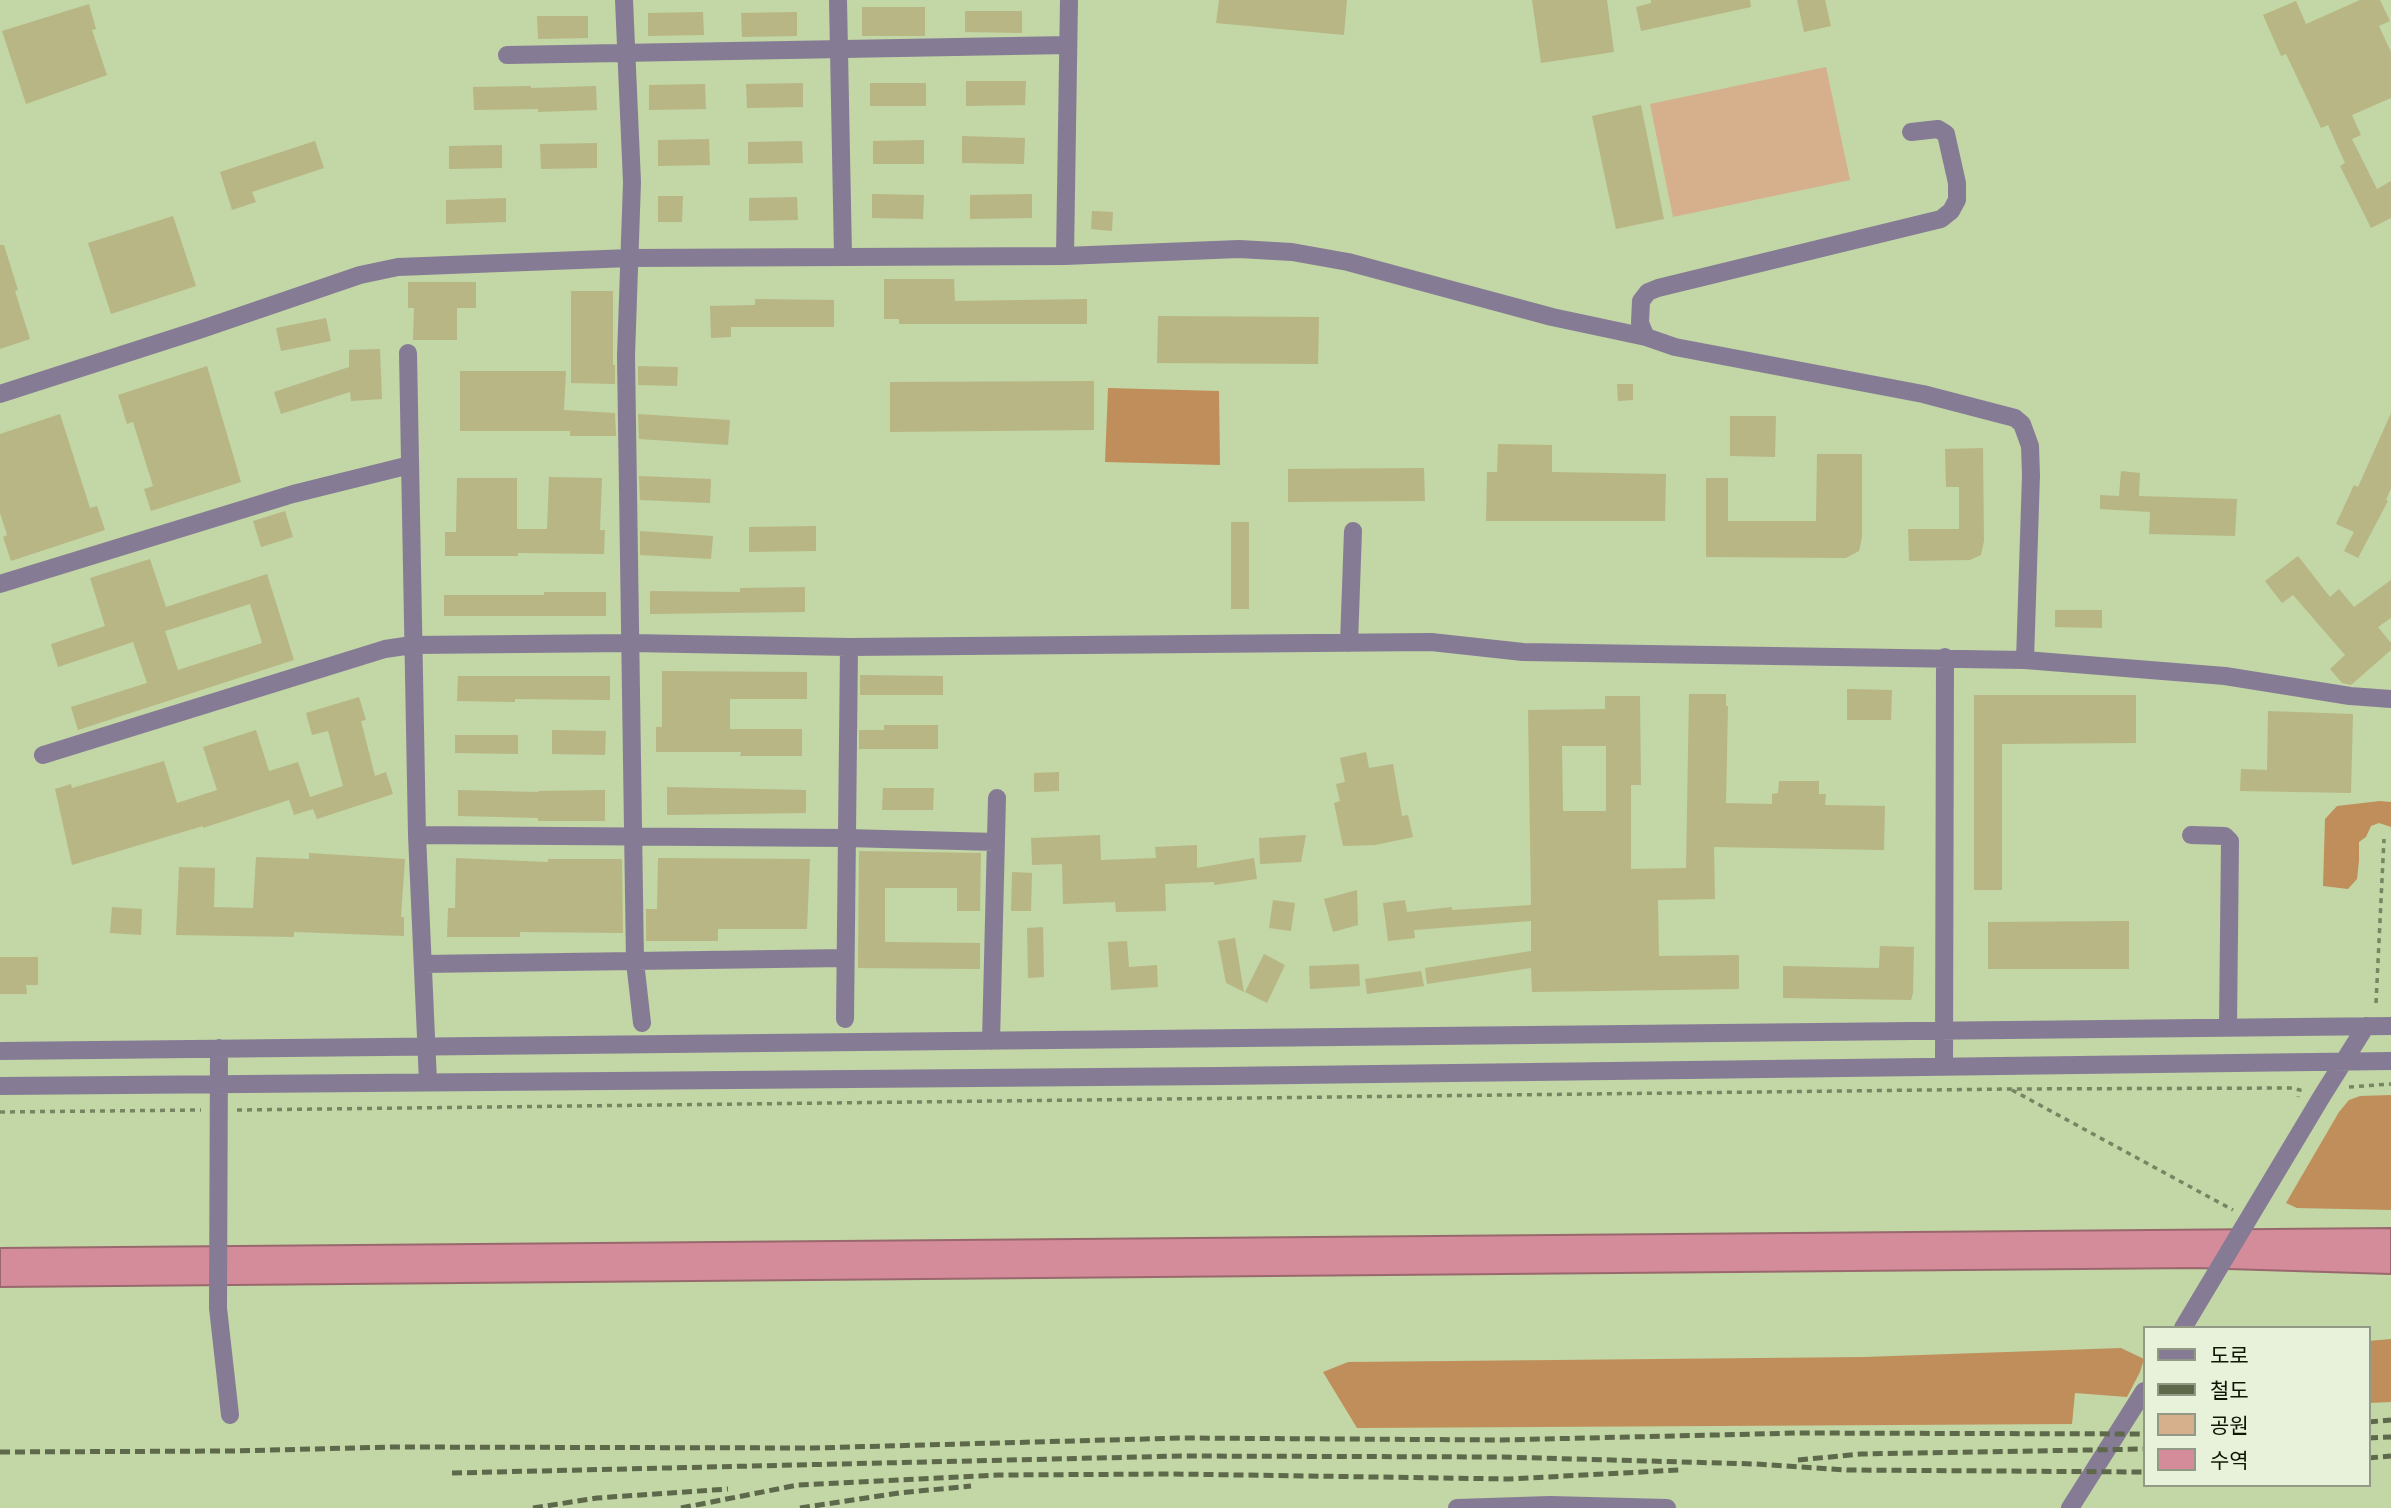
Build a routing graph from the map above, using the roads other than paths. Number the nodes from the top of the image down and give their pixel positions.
1 (624, 0) edge
2 (838, 0) edge
3 (1069, 0) edge
4 (1069, 45) junction
5 (839, 50) junction
6 (626, 53) junction
7 (507, 55) dead end
8 (1911, 132) dead end
9 (843, 256) junction
10 (1065, 256) junction
11 (630, 258) junction
12 (1646, 337) junction
13 (408, 353) dead end
14 (0, 394) edge
15 (410, 464) junction
16 (1353, 531) dead end
17 (0, 584) edge
18 (631, 643) junction
19 (1349, 643) junction
20 (412, 645) junction
21 (849, 647) junction
22 (1945, 657) junction
23 (2025, 660) junction
24 (2391, 699) edge
25 (43, 755) dead end
26 (997, 798) dead end
27 (417, 835) junction
28 (634, 835) junction
29 (2191, 835) dead end
30 (847, 838) junction
31 (996, 842) junction
32 (845, 958) junction
33 (635, 962) junction
34 (423, 964) junction
35 (845, 1019) dead end
36 (642, 1023) dead end
37 (2367, 1026) junction
38 (2391, 1026) edge
39 (2228, 1027) junction
40 (1942, 1030) junction
41 (991, 1041) junction
42 (427, 1047) junction
43 (219, 1048) junction
44 (0, 1051) edge
45 (2391, 1061) edge
46 (2343, 1062) junction
47 (1944, 1066) junction
48 (428, 1082) junction
49 (219, 1085) junction
50 (0, 1086) edge
51 (2184, 1326) edge
52 (2142, 1394) edge
53 (230, 1415) dead end
54 (1457, 1508) edge
55 (1667, 1508) edge
56 (2070, 1508) edge

1 - 6 street
2 - 5 street
3 - 4 street
4 - 5 street
4 - 10 street
5 - 6 street
5 - 9 street
6 - 7 street
6 - 11 street
8 - 12 street
9 - 10 street
9 - 11 street
10 - 12 street
11 - 14 street
11 - 18 street
12 - 23 street
13 - 15 street
15 - 17 street
15 - 20 street
16 - 19 street
18 - 20 street
18 - 21 street
18 - 28 street
19 - 21 street
19 - 22 street
20 - 25 street
20 - 27 street
21 - 30 street
22 - 23 street
22 - 40 street
23 - 24 street
26 - 31 street
27 - 28 street
27 - 34 street
28 - 30 street
28 - 33 street
29 - 39 street
30 - 31 street
30 - 32 street
31 - 41 street
32 - 33 street
32 - 35 street
33 - 34 street
33 - 36 street
34 - 42 street
37 - 38 street
37 - 39 street
37 - 46 street
39 - 40 street
40 - 41 street
40 - 47 street
41 - 42 street
42 - 43 street
42 - 48 street
43 - 44 street
43 - 49 street
45 - 46 street
46 - 47 street
46 - 51 street
47 - 48 street
48 - 49 street
49 - 50 street
49 - 53 street
52 - 56 street
54 - 55 street

